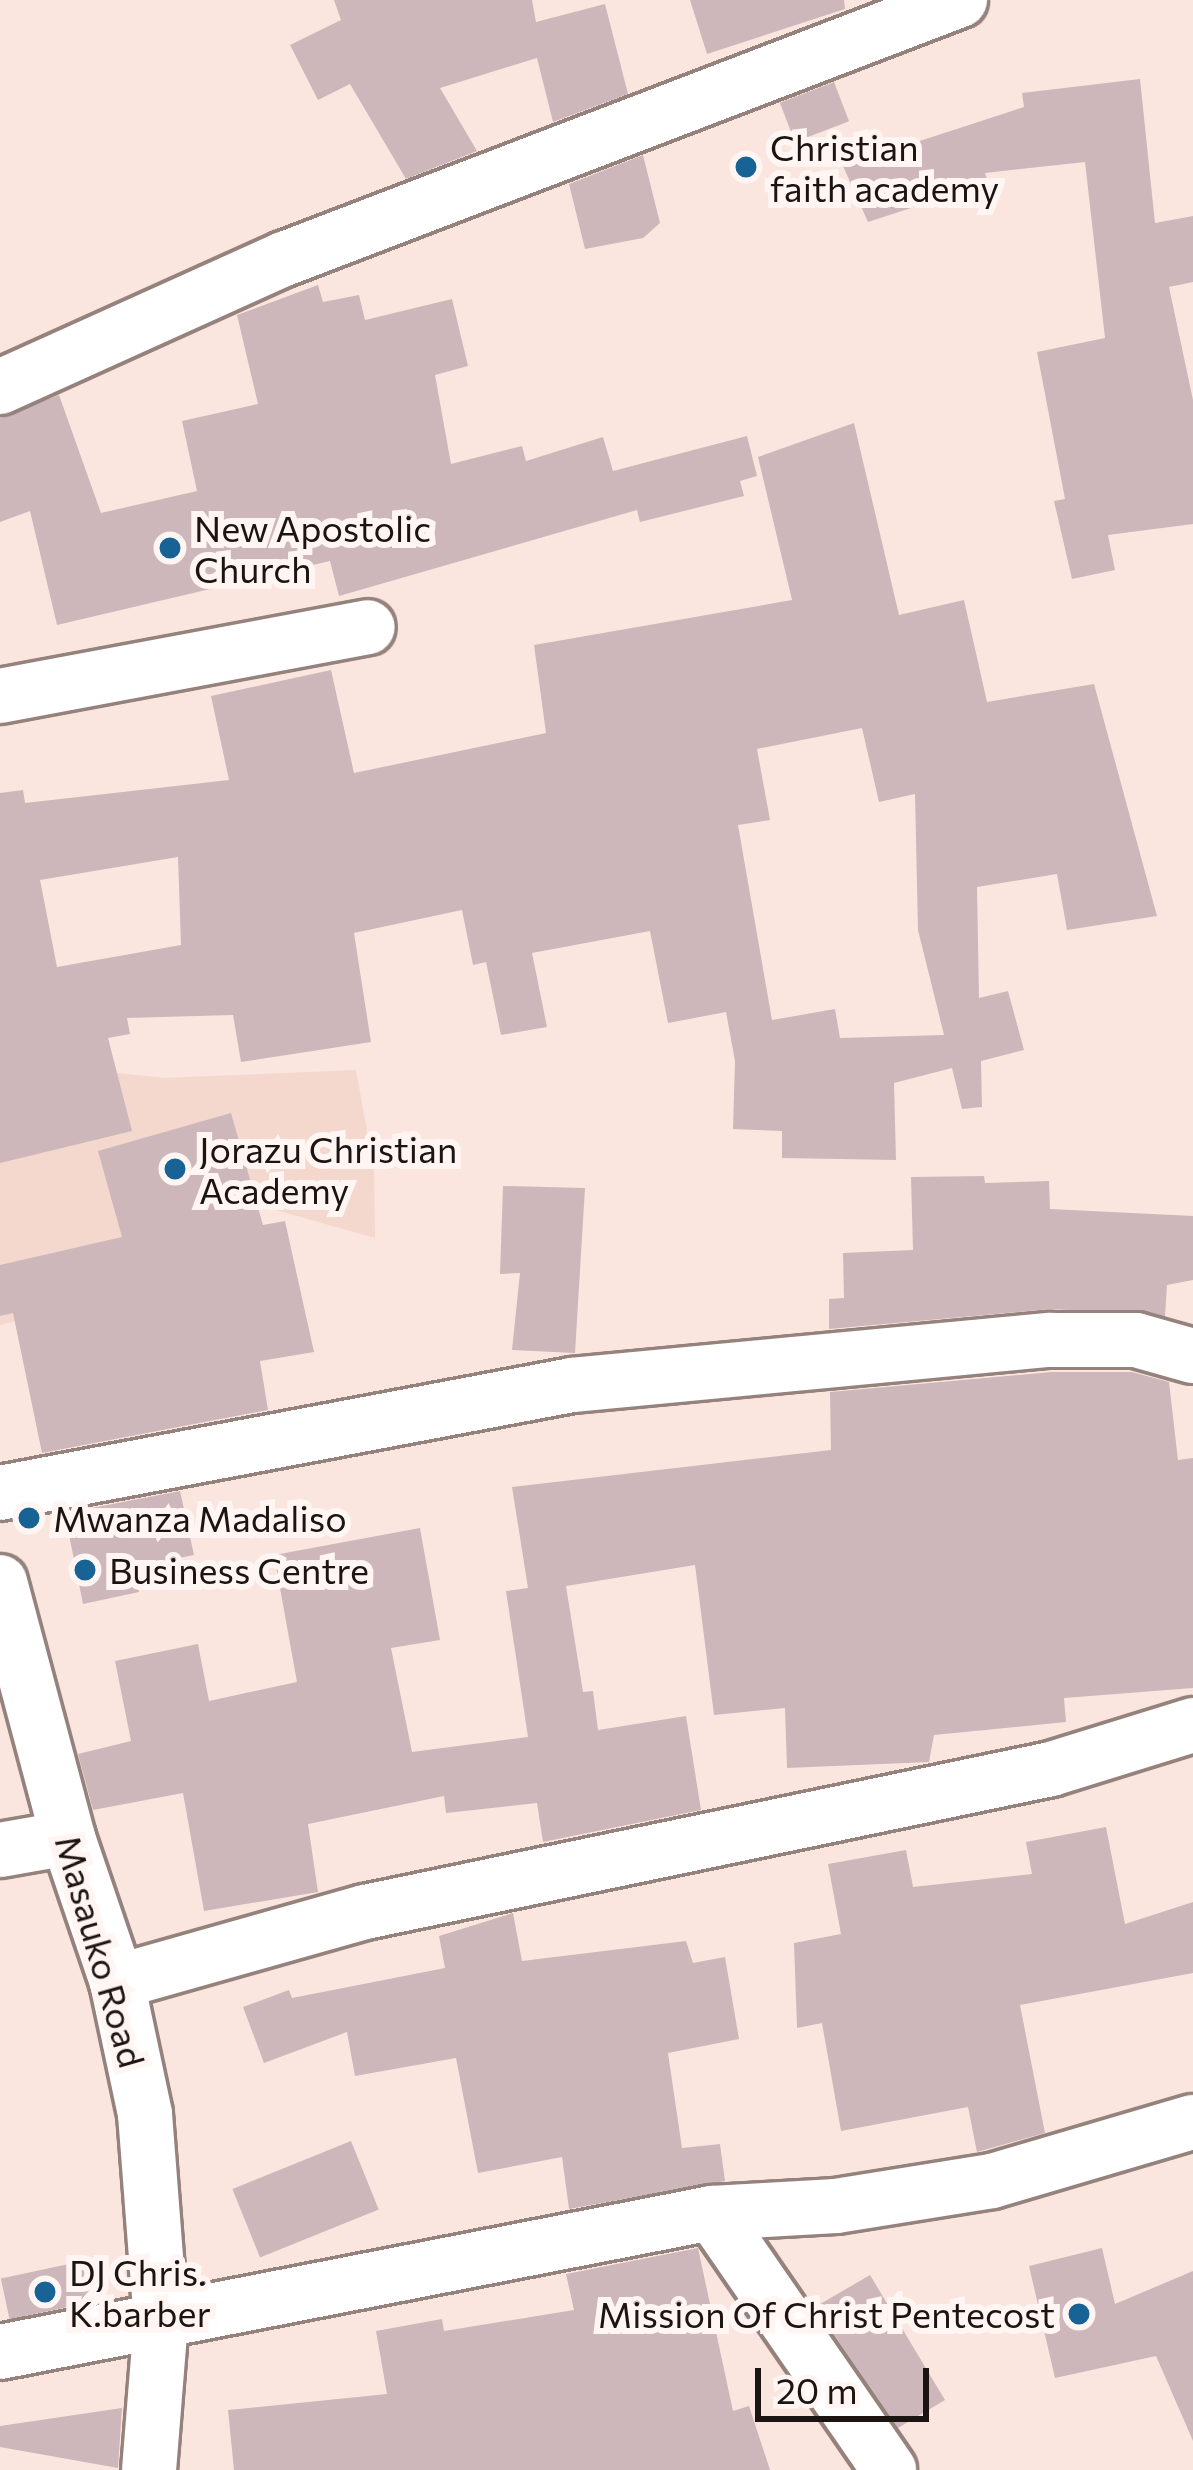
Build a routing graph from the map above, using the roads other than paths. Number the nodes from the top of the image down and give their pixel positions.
1 (960, 0) edge
2 (0, 387) edge
3 (368, 627) dead end
4 (0, 696) edge
5 (1193, 1355) edge
6 (0, 1493) edge
7 (0, 1582) edge
8 (1193, 1725) edge
9 (68, 1838) junction
10 (0, 1850) edge
11 (117, 1982) junction
12 (1193, 2122) edge
13 (712, 2213) junction
14 (161, 2321) junction
15 (0, 2352) edge
16 (149, 2470) edge
17 (889, 2470) edge

1 - 2 street
3 - 4 street
5 - 6 street
7 - 9 street, Masauko Road
8 - 11 street
9 - 10 street
9 - 11 street, Masauko Road
11 - 14 street, Masauko Road
12 - 13 street
13 - 14 street
13 - 17 street
14 - 15 street
14 - 16 street, Masauko Road

